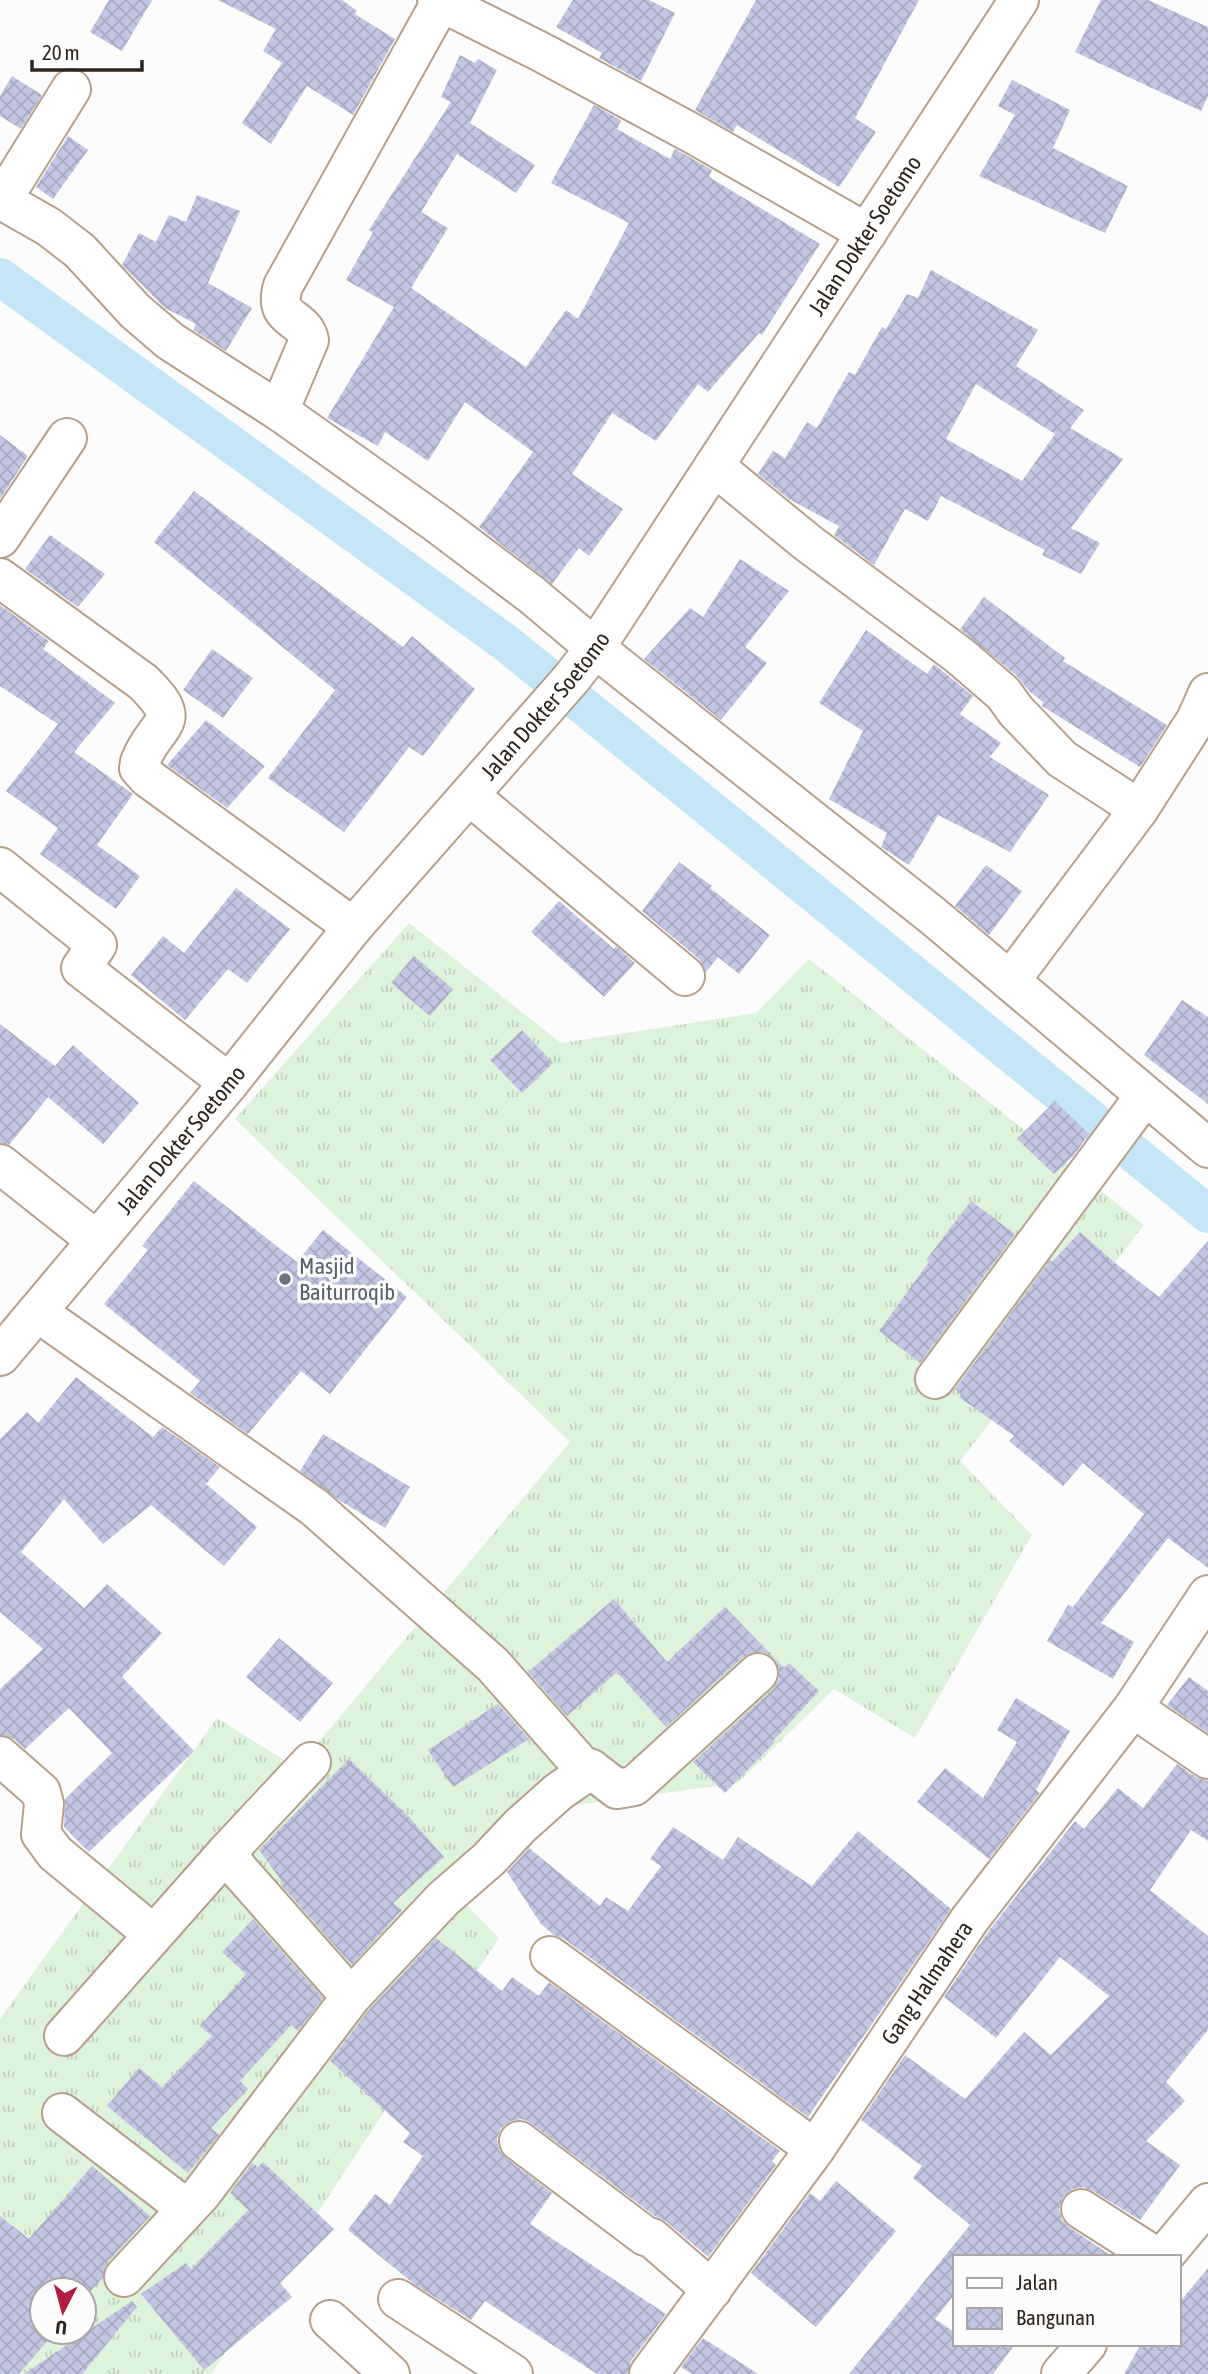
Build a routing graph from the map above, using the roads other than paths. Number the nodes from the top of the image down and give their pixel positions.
1 (1019, 0) edge
2 (439, 1) edge
3 (71, 89) dead end
4 (1, 200) edge
5 (867, 233) junction
6 (279, 411) junction
7 (67, 438) dead end
8 (714, 466) junction
9 (0, 538) edge
10 (0, 578) edge
11 (595, 648) junction
12 (1208, 693) edge
13 (470, 796) junction
14 (1139, 809) junction
15 (0, 867) edge
16 (353, 927) junction
17 (685, 976) dead end
18 (1010, 981) junction
19 (229, 1083) junction
20 (1138, 1105) junction
21 (1208, 1148) edge
22 (0, 1164) edge
23 (96, 1240) junction
24 (37, 1311) junction
25 (0, 1356) edge
26 (936, 1379) dead end
27 (1208, 1595) edge
28 (758, 1673) dead end
29 (1133, 1708) junction
30 (0, 1756) edge
31 (1208, 1759) edge
32 (311, 1762) dead end
33 (591, 1769) junction
34 (227, 1852) junction
35 (153, 1934) junction
36 (550, 1956) dead end
37 (351, 1997) junction
38 (64, 2036) dead end
39 (62, 2113) dead end
40 (519, 2141) dead end
41 (815, 2148) junction
42 (1208, 2203) edge
43 (1080, 2208) dead end
44 (187, 2209) junction
45 (1153, 2255) edge
46 (1165, 2255) edge
47 (124, 2277) dead end
48 (712, 2290) junction
49 (398, 2299) dead end
50 (330, 2320) dead end
51 (1085, 2346) edge
52 (665, 2368) edge
53 (390, 2374) edge
54 (513, 2374) edge
55 (1061, 2374) edge

1 - 5 street, Jalan Dokter Soetomo
2 - 5 street
2 - 6 street
3 - 4 street
4 - 6 street
5 - 8 street, Jalan Dokter Soetomo
6 - 11 street
7 - 9 street
8 - 11 street, Jalan Dokter Soetomo
8 - 14 street
10 - 16 street
11 - 13 street, Jalan Dokter Soetomo
11 - 18 street
12 - 14 street
13 - 16 street, Jalan Dokter Soetomo
13 - 17 street
14 - 18 street
15 - 19 street
16 - 19 street, Jalan Dokter Soetomo
18 - 20 street
19 - 23 street, Jalan Dokter Soetomo
20 - 21 street
20 - 26 street
22 - 23 street
23 - 24 street, Jalan Dokter Soetomo
24 - 25 street, Jalan Dokter Soetomo
24 - 33 street
27 - 29 street, Gang Halmahera
28 - 33 street
29 - 31 street
29 - 41 street, Gang Halmahera
30 - 35 street
32 - 34 street
33 - 37 street
34 - 35 street
34 - 37 street
35 - 38 street
36 - 41 street
37 - 44 street
39 - 44 street
40 - 48 street
41 - 48 street, Gang Halmahera
42 - 46 street
43 - 45 street
44 - 47 street
48 - 52 street, Gang Halmahera
49 - 54 street
50 - 53 street
51 - 55 street

